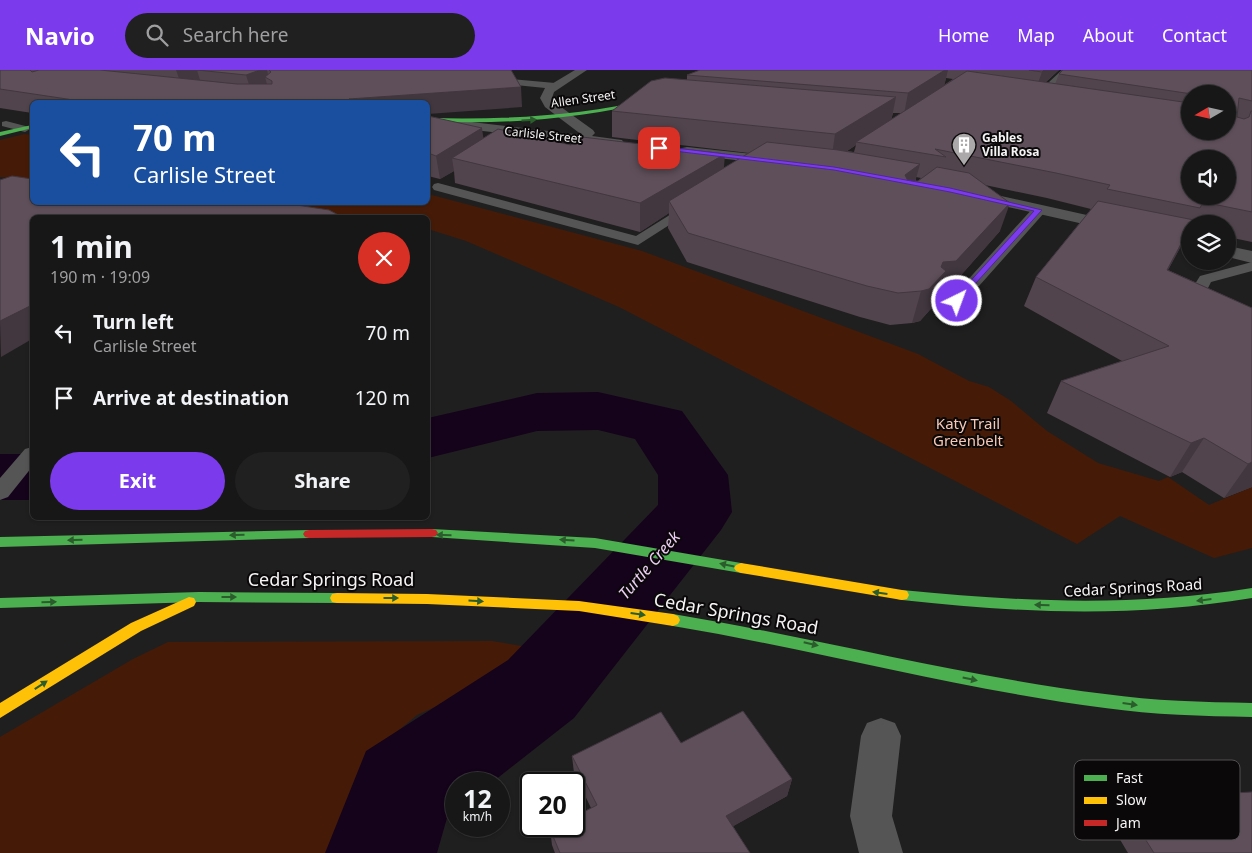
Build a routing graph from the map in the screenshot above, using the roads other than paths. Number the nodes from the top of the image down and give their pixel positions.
1 (582, 70) edge
2 (1068, 70) edge
3 (477, 78) edge
4 (555, 86) junction
5 (661, 97) edge
6 (1058, 99) edge
7 (565, 117) junction
8 (430, 121) edge
9 (430, 121) edge
10 (29, 128) edge
11 (3, 129) edge
12 (531, 134) junction
13 (512, 142) edge
14 (610, 143) junction
15 (636, 146) edge
16 (673, 150) edge
17 (765, 159) junction
18 (795, 163) edge
19 (748, 170) edge
20 (455, 176) edge
21 (958, 192) edge
22 (708, 196) edge
23 (1039, 210) junction
24 (1181, 241) edge
25 (984, 250) edge
26 (999, 254) junction
27 (1236, 254) edge
28 (1252, 257) edge
29 (1252, 266) edge
30 (942, 297) edge
31 (1252, 327) edge
32 (30, 456) edge
33 (0, 492) edge
34 (0, 542) edge
35 (1252, 593) edge
36 (199, 597) junction
37 (0, 603) edge
38 (1252, 710) edge
39 (0, 711) edge
40 (881, 736) dead end
41 (881, 853) edge

1 - 4 street
2 - 6 street
3 - 4 lane
4 - 7 street
5 - 7 main road, Allen Street
8 -> 7 main road, Allen Street
7 - 14 street
9 - 12 street, Carlisle Street
10 - 11 main road
12 - 13 lane
12 - 14 street, Carlisle Street
14 - 15 street, Carlisle Street
16 - 17 street
17 - 18 street
17 - 19 lane
20 - 22 lane
21 - 23 street
23 - 24 street
23 - 26 lane
25 - 26 lane
26 - 30 lane
27 - 28 street
29 - 31 lane
32 - 33 lane
35 -> 34 main road, Cedar Springs Road
37 -> 36 main road, Cedar Springs Road
36 -> 38 main road, Cedar Springs Road
39 -> 36 main road
40 - 41 street

